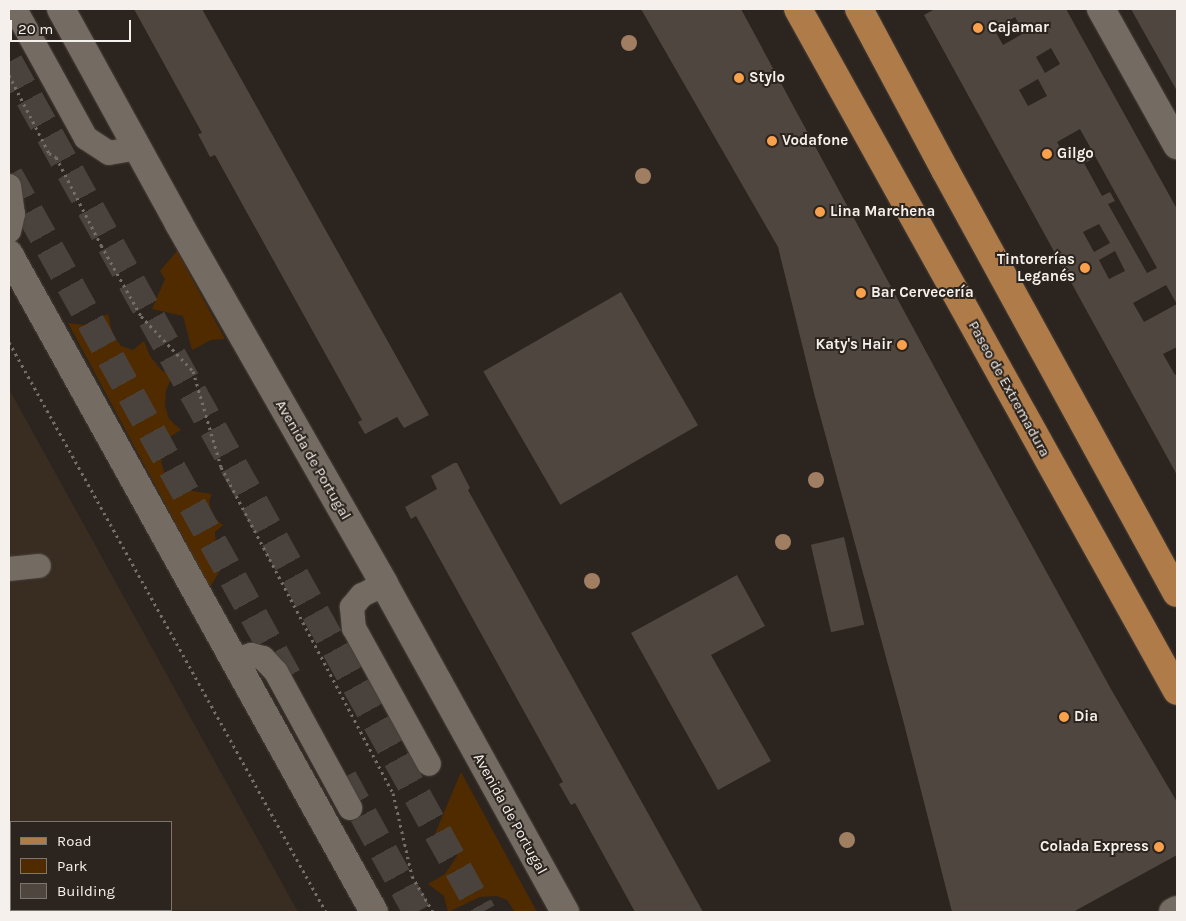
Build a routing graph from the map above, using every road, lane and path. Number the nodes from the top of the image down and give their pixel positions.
1 (14, 9) edge
2 (61, 9) edge
3 (798, 9) edge
4 (860, 9) edge
5 (1101, 9) edge
6 (9, 75) edge
7 (1177, 145) edge
8 (137, 148) junction
9 (9, 186) edge
10 (9, 230) edge
11 (9, 254) edge
12 (9, 342) edge
13 (39, 566) dead end
14 (9, 569) edge
15 (384, 584) junction
16 (1177, 593) edge
17 (235, 661) junction
18 (1177, 691) edge
19 (430, 764) dead end
20 (350, 808) dead end
21 (1177, 910) edge
22 (326, 912) edge
23 (374, 912) edge
24 (433, 912) edge
25 (565, 912) edge
26 (1173, 912) edge

1 - 8 lane
2 - 8 street, Avenida de Portugal
3 - 18 main road, Paseo de Extremadura
4 - 16 main road
5 - 7 street
6 - 24 path
8 - 15 street, Avenida de Portugal
9 - 10 lane
11 - 17 street
12 - 22 path
13 - 14 lane
15 - 19 lane
15 - 25 street, Avenida de Portugal
17 - 20 lane
17 - 23 street
21 - 26 street

